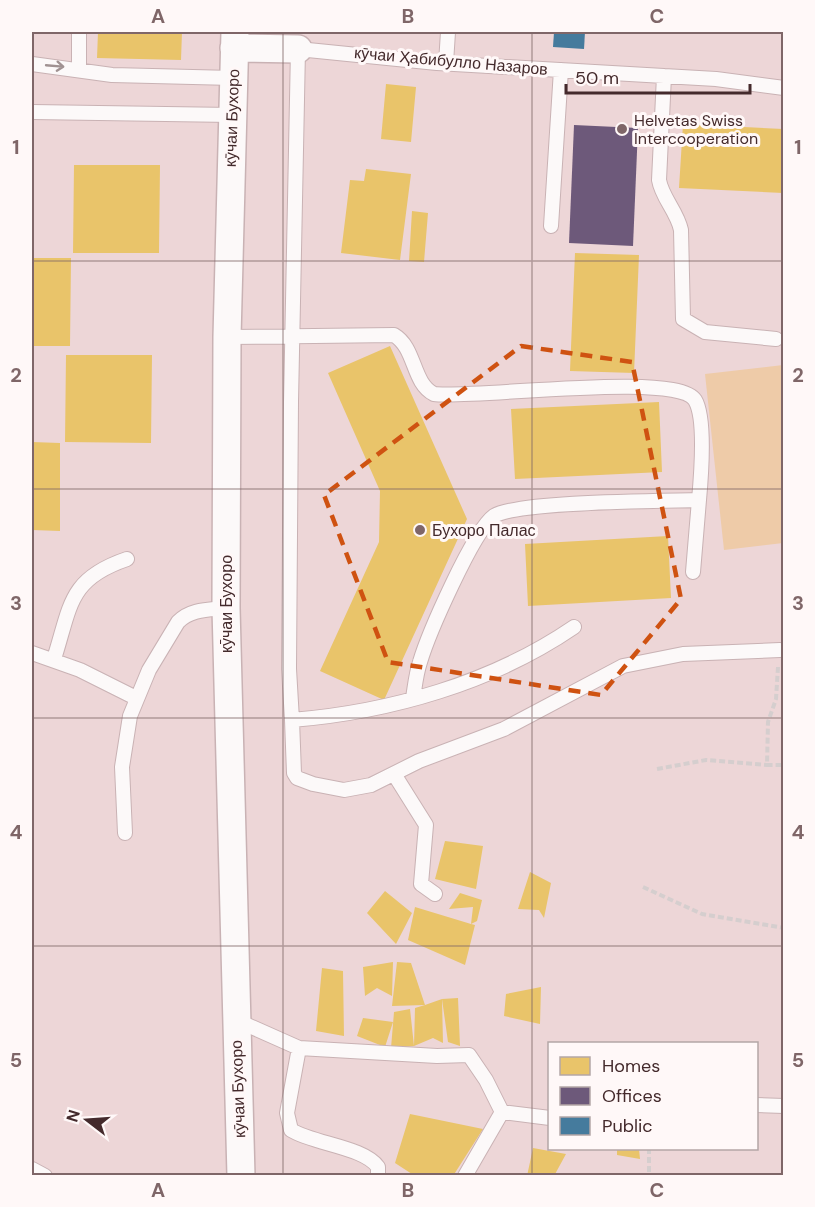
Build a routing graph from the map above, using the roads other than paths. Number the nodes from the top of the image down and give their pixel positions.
1 (79, 32) edge
2 (447, 32) edge
3 (235, 40) edge
4 (298, 49) junction
5 (446, 63) junction
6 (32, 64) edge
7 (79, 68) junction
8 (561, 70) junction
9 (664, 76) junction
10 (233, 78) junction
11 (783, 88) edge
12 (32, 112) edge
13 (232, 115) junction
14 (550, 226) dead end
15 (292, 336) junction
16 (227, 337) junction
17 (777, 339) dead end
18 (699, 500) junction
19 (127, 559) dead end
20 (693, 572) dead end
21 (226, 608) junction
22 (574, 627) dead end
23 (780, 650) road end
24 (32, 653) edge
25 (54, 659) junction
26 (136, 698) junction
27 (414, 698) junction
28 (292, 720) junction
29 (394, 774) junction
30 (125, 834) dead end
31 (435, 894) dead end
32 (236, 1020) junction
33 (299, 1047) junction
34 (758, 1105) edge
35 (783, 1106) edge
36 (502, 1112) junction
37 (548, 1118) edge
38 (32, 1169) edge
39 (45, 1176) edge
40 (241, 1176) edge
41 (378, 1176) edge
42 (465, 1176) edge

1 - 7 lane
2 - 5 lane
3 - 4 street
3 - 10 street, кӯчаи Бухоро
4 - 5 lane, кӯчаи Ҳабибулло Назаров
4 - 15 lane
5 - 8 lane, кӯчаи Ҳабибулло Назаров
6 -> 7 lane
7 - 10 lane
8 - 9 lane, кӯчаи Ҳабибулло Назаров
8 - 14 lane
9 - 11 lane, кӯчаи Ҳабибулло Назаров
9 - 17 lane
10 - 13 street, кӯчаи Бухоро
12 - 13 lane
13 - 16 street, кӯчаи Бухоро
15 - 16 lane
15 - 18 lane
15 - 28 lane
16 - 21 street, кӯчаи Бухоро
18 - 20 lane
18 - 27 lane
19 - 25 lane
21 - 26 lane
21 - 32 street, кӯчаи Бухоро
22 - 27 lane
23 - 29 lane
24 - 25 lane
25 - 26 lane
26 - 30 lane
27 - 28 lane
28 - 29 lane
29 - 31 lane
32 - 33 lane
32 - 40 street, кӯчаи Бухоро
33 - 36 lane
33 - 41 lane
34 - 35 lane
36 - 37 lane
36 - 42 lane
38 - 39 lane

